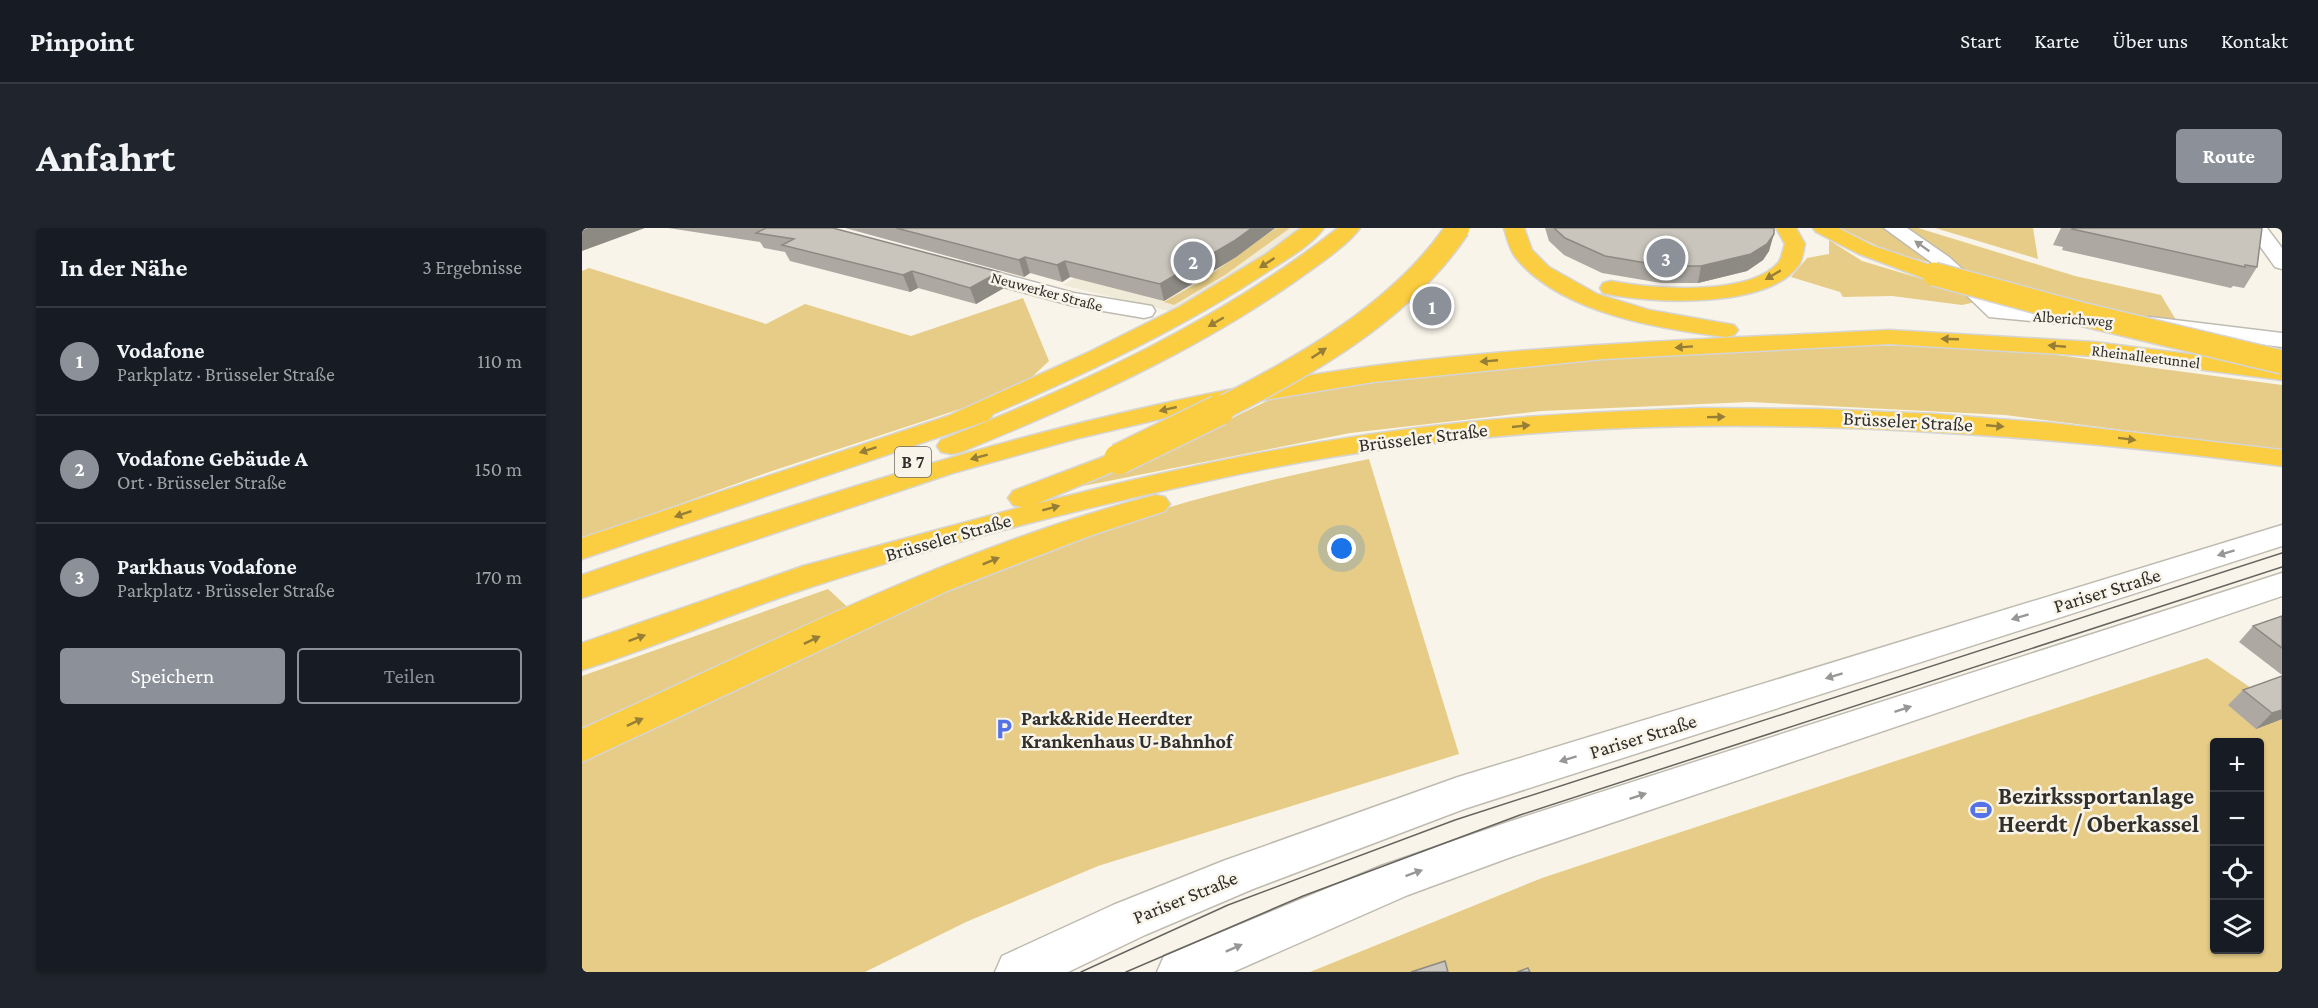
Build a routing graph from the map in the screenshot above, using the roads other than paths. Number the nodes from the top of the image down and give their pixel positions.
1 (1314, 228) edge
2 (1350, 228) edge
3 (1458, 228) edge
4 (1786, 228) edge
5 (1822, 228) edge
6 (1894, 228) edge
7 (2257, 228) edge
8 (1515, 232) edge
9 (935, 261) edge
10 (2282, 263) edge
11 (1144, 311) dead end
12 (1889, 337) junction
13 (2282, 340) edge
14 (1167, 351) junction
15 (2282, 362) edge
16 (2282, 373) edge
17 (943, 425) junction
18 (1442, 434) junction
19 (2282, 458) edge
20 (2282, 535) edge
21 (582, 549) edge
22 (654, 561) junction
23 (793, 581) junction
24 (2282, 584) edge
25 (582, 587) edge
26 (582, 657) edge
27 (582, 746) edge
28 (1018, 972) edge
29 (1180, 972) edge

1 -> 17 highway
2 -> 14 highway, B 7
23 -> 3 highway, Brüsseler Straße, bridge
4 -> 8 highway
5 - 15 highway, bridge
13 -> 6 main road, Alberichweg
7 - 10 main road
8 - 12 highway
9 - 11 main road, Neuwerker Straße
16 -> 12 highway, Rheinalleetunnel
12 -> 22 highway
14 - 17 highway
14 - 22 highway, B 7
17 -> 21 highway
18 -> 19 highway, Brüsseler Straße
23 -> 18 highway, Brüsseler Straße
27 -> 18 highway
20 -> 28 main road, Pariser Straße
22 - 25 highway, B 7
26 -> 23 highway, Brüsseler Straße
29 -> 24 main road

